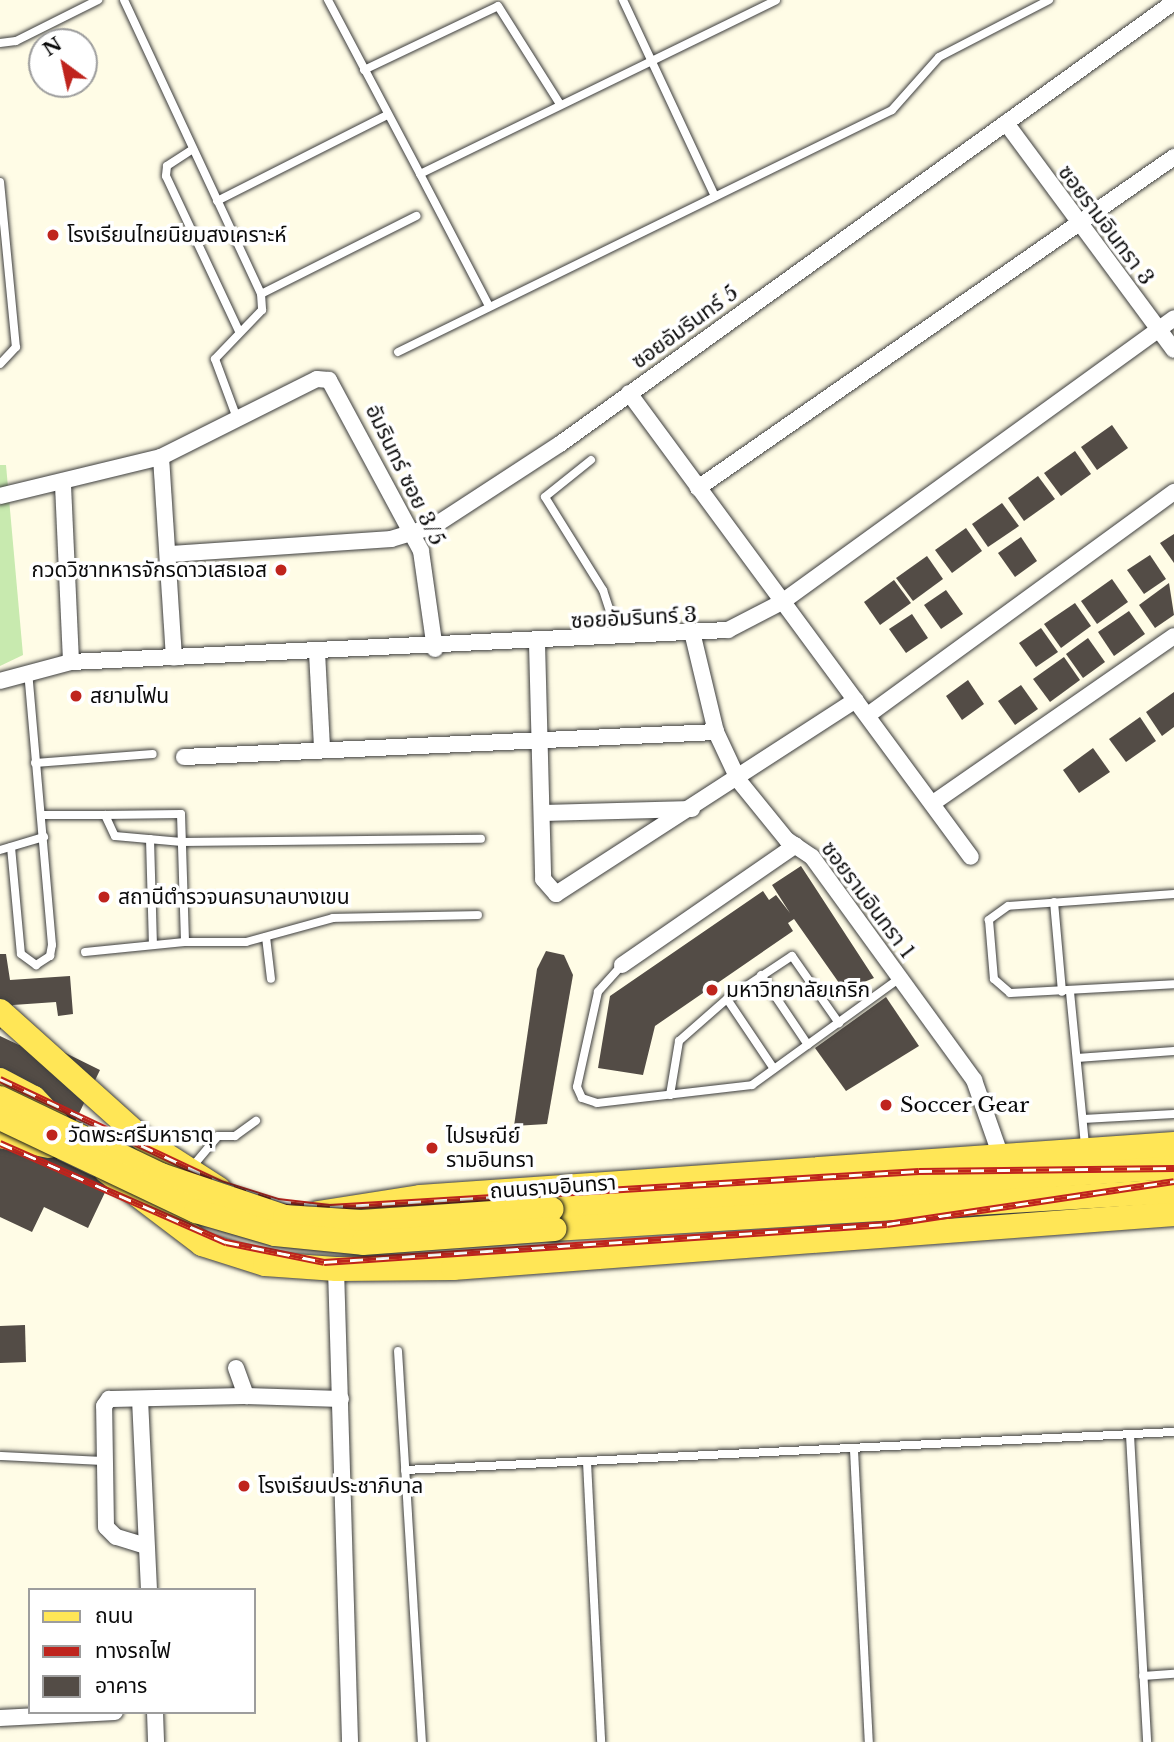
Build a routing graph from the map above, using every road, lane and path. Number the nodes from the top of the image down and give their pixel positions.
1 (98, 0) edge
2 (124, 0) edge
3 (328, 0) edge
4 (623, 0) edge
5 (776, 0) edge
6 (1049, 0) edge
7 (1174, 2) edge
8 (0, 43) edge
9 (650, 60) junction
10 (364, 70) junction
11 (560, 104) junction
12 (387, 115) junction
13 (1006, 123) junction
14 (193, 149) junction
15 (1174, 157) edge
16 (420, 174) junction
17 (0, 182) edge
18 (714, 194) junction
19 (217, 201) junction
20 (416, 216) dead end
21 (1079, 226) junction
22 (261, 294) junction
23 (489, 306) junction
24 (1174, 318) edge
25 (1158, 329) junction
26 (239, 331) junction
27 (1174, 350) edge
28 (398, 352) dead end
29 (0, 364) edge
30 (629, 393) junction
31 (237, 418) junction
32 (161, 457) junction
33 (591, 460) dead end
34 (63, 485) junction
35 (698, 488) junction
36 (1174, 492) edge
37 (0, 496) edge
38 (414, 536) junction
39 (171, 554) junction
40 (782, 602) junction
41 (1174, 635) edge
42 (693, 636) junction
43 (619, 639) junction
44 (537, 643) junction
45 (435, 649) junction
46 (317, 652) junction
47 (174, 658) junction
48 (71, 663) junction
49 (28, 670) junction
50 (0, 681) edge
51 (856, 700) junction
52 (868, 715) junction
53 (716, 732) junction
54 (540, 738) junction
55 (322, 749) junction
56 (153, 754) dead end
57 (184, 757) dead end
58 (35, 763) junction
59 (738, 781) junction
60 (933, 803) junction
61 (695, 809) junction
62 (543, 813) junction
63 (41, 815) junction
64 (105, 815) junction
65 (44, 836) junction
66 (150, 839) junction
67 (481, 839) dead end
68 (182, 842) junction
69 (796, 845) junction
70 (11, 847) junction
71 (0, 850) edge
72 (971, 857) dead end
73 (1174, 894) edge
74 (1054, 902) junction
75 (478, 915) dead end
76 (265, 937) junction
77 (185, 942) junction
78 (153, 945) junction
79 (85, 953) dead end
80 (622, 965) joint
81 (761, 975) junction
82 (900, 978) junction
83 (271, 979) dead end
84 (1174, 984) edge
85 (1066, 992) junction
86 (727, 999) junction
87 (0, 1012) edge
88 (839, 1023) junction
89 (808, 1045) junction
90 (1174, 1051) edge
91 (1077, 1058) junction
92 (774, 1069) junction
93 (0, 1080) edge
94 (670, 1094) junction
95 (0, 1098) edge
96 (1174, 1114) edge
97 (0, 1118) edge
98 (1083, 1119) junction
99 (256, 1121) dead end
100 (0, 1136) edge
101 (1174, 1144) edge
102 (1085, 1148) junction
103 (84, 1152) junction
104 (1000, 1154) junction
105 (1174, 1167) edge
106 (185, 1168) junction
107 (1174, 1191) edge
108 (150, 1210) junction
109 (1174, 1214) edge
110 (553, 1219) junction
111 (336, 1269) junction
112 (398, 1351) dead end
113 (236, 1368) dead end
114 (246, 1396) junction
115 (140, 1399) junction
116 (341, 1399) junction
117 (1174, 1433) edge
118 (1130, 1435) junction
119 (854, 1450) junction
120 (0, 1457) edge
121 (104, 1461) junction
122 (587, 1462) junction
123 (405, 1470) junction
124 (146, 1546) junction
125 (149, 1588) edge
126 (1174, 1674) edge
127 (1143, 1676) junction
128 (77, 1714) edge
129 (155, 1714) edge
130 (0, 1718) edge
131 (156, 1742) edge
132 (351, 1742) edge
133 (422, 1742) edge
134 (601, 1742) edge
135 (869, 1742) edge
136 (1147, 1742) edge

1 - 8 lane
2 - 14 lane
3 - 10 lane
4 - 9 lane
5 - 9 lane
6 - 18 lane
7 - 13 street, ซอยอัมรินทร์ 5
9 - 11 lane
9 - 18 lane
10 - 11 lane
10 - 12 lane
11 - 16 lane
12 - 16 lane
12 - 19 lane
13 - 21 street, ซอยรามอินทรา 3
13 - 30 street, ซอยอัมรินทร์ 5
14 - 19 lane
14 - 26 lane
15 - 21 street
16 - 23 lane
17 - 29 lane
18 - 23 lane
19 - 22 lane
20 - 22 lane
21 - 25 street, ซอยรามอินทรา 3
21 - 35 street
22 - 26 lane
23 - 28 lane
24 - 25 street, ซอยอัมรินทร์ 3
25 - 27 street, ซอยรามอินทรา 3
25 - 40 street, ซอยอัมรินทร์ 3
26 - 31 lane
30 - 35 street
30 - 38 street, ซอยอัมรินทร์ 5
31 - 32 street
31 - 38 street, อัมรินทร์ ซอย 3/5
32 - 34 street
32 - 39 street
33 - 43 lane
34 - 37 street
34 - 48 street
35 - 40 street
36 - 52 street
38 - 39 street, ซอยอัมรินทร์ 5
38 - 45 street, อัมรินทร์ ซอย 3/5
39 - 47 street
40 - 42 street, ซอยอัมรินทร์ 3
40 - 51 street
41 - 60 street
42 - 43 street, ซอยอัมรินทร์ 3
42 - 53 street, ซอยรามอินทรา 1
43 - 44 street, ซอยอัมรินทร์ 3
44 - 45 street, ซอยอัมรินทร์ 3
44 - 54 street
45 - 46 street, ซอยอัมรินทร์ 3
46 - 47 street, ซอยอัมรินทร์ 3
46 - 55 street
47 - 48 street, ซอยอัมรินทร์ 3
48 - 49 street, ซอยอัมรินทร์ 3
49 - 50 street, ซอยอัมรินทร์ 3
49 - 58 lane
51 - 52 street
51 - 59 street
52 - 60 street
53 - 54 street
53 - 59 street, ซอยรามอินทรา 1
54 - 55 street
54 - 62 street
55 - 57 street
56 - 58 lane
58 - 63 lane
59 - 61 street
59 - 69 street, ซอยรามอินทรา 1
60 - 72 street
61 - 62 street
61 - 62 street
63 - 64 lane
63 - 65 lane
64 - 66 lane
64 - 68 lane
65 - 70 lane
65 - 70 lane
66 - 68 lane
66 - 78 lane
67 - 68 lane
68 - 77 lane
69 - 80 street
69 - 82 street, ซอยรามอินทรา 1
70 - 71 lane
73 - 74 lane
74 - 85 lane
74 - 85 lane
75 - 76 lane
76 - 77 lane
76 - 83 lane
77 - 78 lane
78 - 79 lane
80 - 94 lane
81 - 86 lane
81 - 88 lane
81 - 89 lane
82 - 88 lane
82 - 104 street, ซอยรามอินทรา 1
84 - 85 lane
85 - 91 lane
86 - 92 lane
86 - 94 lane
87 - 106 main road, ถนนรามอินทรา
88 - 89 lane
89 - 92 lane
90 - 91 lane
91 - 98 lane
92 - 94 lane
93 - 103 main road
95 - 110 main road, ถนนรามอินทรา, bridge
96 - 98 lane
97 - 110 main road, ถนนรามอินทรา, bridge
98 - 102 lane
99 - 106 lane
100 - 103 main road
101 - 102 main road, ถนนรามอินทรา
102 - 104 main road, ถนนรามอินทรา
103 - 108 main road
104 - 106 main road, ถนนรามอินทรา
105 - 110 main road, ถนนรามอินทรา
106 - 108 main road
107 - 110 main road, ถนนรามอินทรา
108 - 111 main road
109 - 111 main road
111 - 116 street
112 - 123 lane
113 - 114 street
114 - 115 street
114 - 116 street
115 - 121 street
115 - 124 street
116 - 132 street
117 - 118 lane
118 - 119 lane
118 - 127 lane
119 - 122 lane
119 - 135 lane
120 - 121 lane
121 - 124 street
122 - 123 lane
122 - 134 lane
123 - 133 lane
124 - 125 street
126 - 127 lane
127 - 136 lane
128 - 130 street
129 - 131 street

